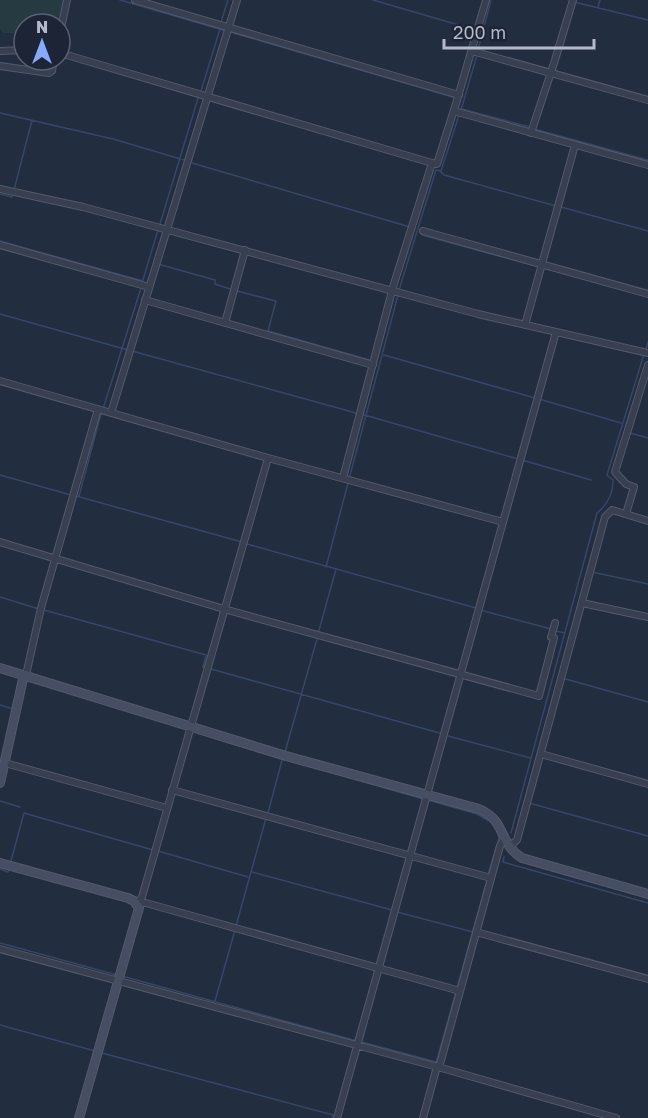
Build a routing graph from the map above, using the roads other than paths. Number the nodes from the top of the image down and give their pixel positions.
1 (135, 0) edge
2 (237, 0) edge
3 (486, 0) edge
4 (572, 1) edge
5 (225, 28) junction
6 (476, 52) junction
7 (72, 57) edge
8 (551, 73) junction
9 (202, 95) junction
10 (458, 97) junction
11 (648, 100) edge
12 (458, 112) junction
13 (532, 130) junction
14 (575, 145) junction
15 (432, 163) junction
16 (648, 165) edge
17 (0, 189) edge
18 (167, 229) junction
19 (423, 231) dead end
20 (0, 245) edge
21 (245, 250) junction
22 (541, 267) junction
23 (144, 286) junction
24 (397, 292) junction
25 (648, 294) edge
26 (145, 300) junction
27 (225, 323) junction
28 (525, 325) junction
29 (556, 332) junction
30 (646, 353) edge
31 (373, 362) junction
32 (648, 365) edge
33 (0, 381) edge
34 (104, 410) junction
35 (267, 458) junction
36 (347, 479) junction
37 (626, 514) junction
38 (648, 520) edge
39 (503, 522) junction
40 (0, 542) edge
41 (56, 559) junction
42 (582, 603) junction
43 (224, 609) junction
44 (648, 617) edge
45 (554, 627) dead end
46 (0, 668) edge
47 (460, 674) junction
48 (26, 675) junction
49 (190, 729) junction
50 (541, 754) junction
51 (5, 763) junction
52 (0, 783) edge
53 (648, 784) edge
54 (172, 790) junction
55 (425, 798) junction
56 (167, 808) junction
57 (506, 843) junction
58 (409, 856) junction
59 (6, 865) edge
60 (489, 877) junction
61 (648, 894) edge
62 (137, 903) junction
63 (476, 933) junction
64 (0, 949) edge
65 (377, 968) junction
66 (120, 978) junction
67 (648, 979) edge
68 (458, 990) junction
69 (357, 1043) junction
70 (438, 1067) junction
71 (337, 1116) edge
72 (79, 1118) edge
73 (423, 1118) edge
74 (616, 1118) edge

1 - 5 street
2 - 5 street
3 - 6 street
4 - 8 street
5 - 9 street
5 - 10 street
6 - 8 street
6 - 10 street
7 - 9 street
8 - 11 street
8 - 13 street
9 - 15 street
9 - 18 street
10 - 12 street
12 - 13 street
12 - 15 street
13 - 14 street
14 - 16 street
14 - 22 street
15 - 24 street
17 - 18 street
18 - 21 street
18 - 23 street
19 - 22 street
20 - 23 street
21 - 24 street
21 - 27 street
22 - 25 street
22 - 28 street
23 - 26 street
24 - 28 street
24 - 31 street
26 - 27 street
26 - 34 street
27 - 31 street
28 - 29 street
29 - 30 street
29 - 39 street
31 - 36 street
32 - 37 street
33 - 34 street
34 - 35 street
34 - 41 street
35 - 36 street
35 - 43 street
36 - 39 street
37 - 38 street
37 - 42 street
39 - 47 street
40 - 41 street
41 - 43 street
41 - 48 street
42 - 44 street
42 - 50 street
43 - 47 street
43 - 49 street
45 - 47 street
46 - 48 street
47 - 55 street
48 - 49 street
48 - 51 street
49 - 54 street
49 - 55 street
50 - 53 street
50 - 57 street
51 - 52 street
51 - 56 street
54 - 56 street
54 - 58 street
55 - 57 street
55 - 58 street
56 - 62 street
57 - 60 street
57 - 61 street
58 - 60 street
58 - 65 street
59 - 62 street
60 - 63 street
62 - 65 street
62 - 66 street
63 - 67 street
63 - 68 street
64 - 66 street
65 - 68 street
65 - 69 street
66 - 69 street
66 - 72 street
68 - 70 street
69 - 70 street
69 - 71 street
70 - 73 street
70 - 74 street

